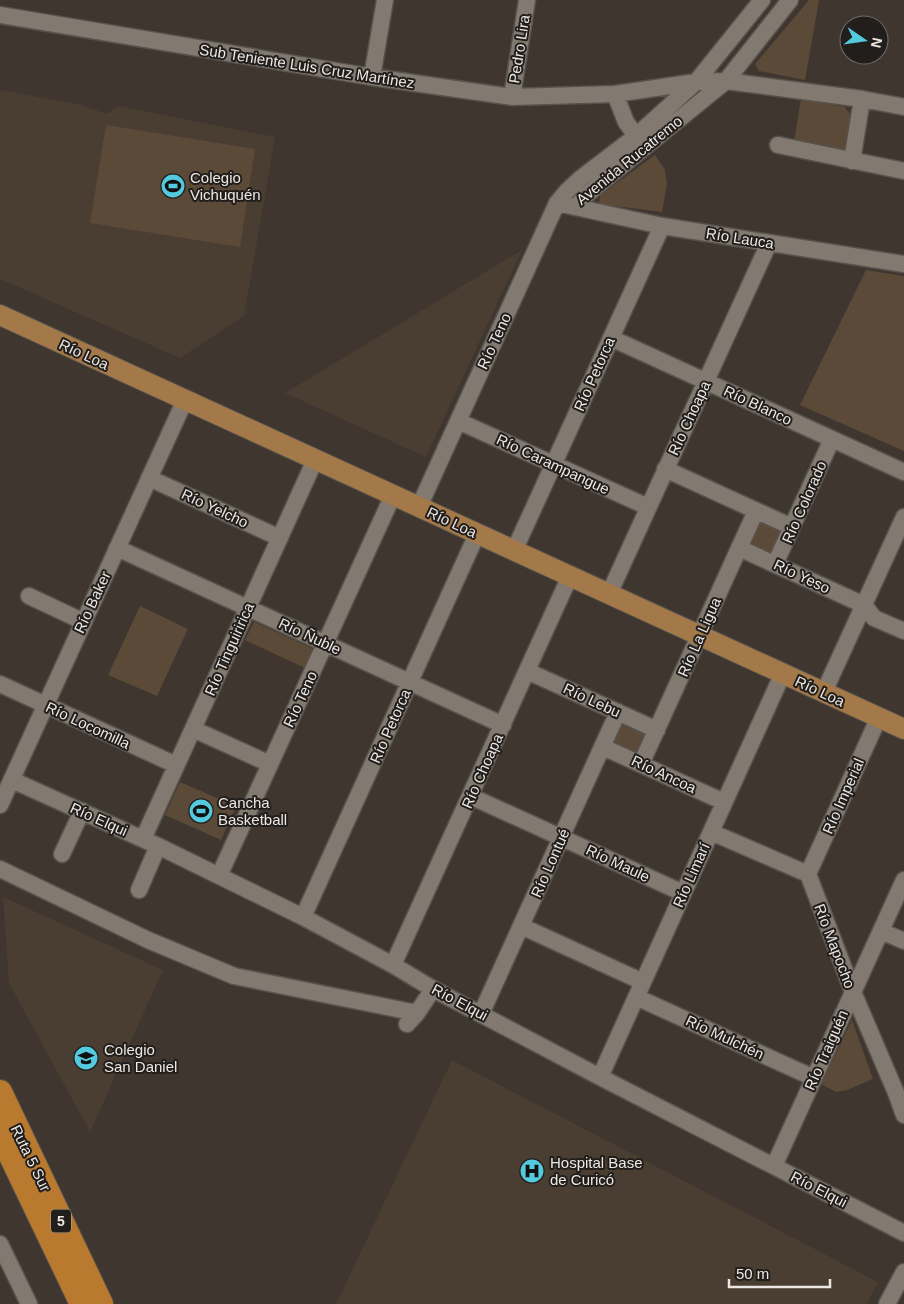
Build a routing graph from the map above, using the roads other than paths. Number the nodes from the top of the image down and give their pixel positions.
1 (385, 0) edge
2 (527, 0) edge
3 (762, 0) edge
4 (790, 0) edge
5 (0, 15) edge
6 (372, 77) junction
7 (726, 81) junction
8 (696, 82) junction
9 (615, 94) junction
10 (512, 97) junction
11 (862, 99) junction
12 (904, 106) edge
13 (636, 136) junction
14 (778, 146) dead end
15 (852, 161) junction
16 (904, 171) edge
17 (557, 203) junction
18 (576, 207) junction
19 (662, 226) junction
20 (769, 243) junction
21 (904, 264) edge
22 (0, 315) edge
23 (611, 338) junction
24 (706, 381) junction
25 (185, 400) junction
26 (458, 421) junction
27 (832, 439) junction
28 (315, 460) junction
29 (554, 464) junction
30 (665, 469) junction
31 (904, 472) edge
32 (149, 478) junction
33 (393, 495) junction
34 (419, 507) junction
35 (648, 507) junction
36 (756, 511) junction
37 (904, 517) edge
38 (792, 527) junction
39 (477, 534) junction
40 (280, 538) junction
41 (117, 548) junction
42 (740, 548) junction
43 (514, 551) junction
44 (775, 564) junction
45 (570, 576) junction
46 (609, 594) junction
47 (28, 596) dead end
48 (864, 605) junction
49 (248, 608) junction
50 (84, 622) junction
51 (904, 631) edge
52 (700, 635) junction
53 (325, 644) junction
54 (527, 671) junction
55 (783, 674) junction
56 (410, 682) junction
57 (0, 684) edge
58 (824, 692) junction
59 (46, 705) junction
60 (618, 712) junction
61 (879, 717) junction
62 (503, 724) junction
63 (193, 729) junction
64 (904, 729) edge
65 (657, 730) junction
66 (603, 747) junction
67 (270, 764) junction
68 (641, 764) junction
69 (176, 765) junction
70 (12, 780) junction
71 (470, 796) junction
72 (724, 802) junction
73 (0, 805) edge
74 (82, 811) junction
75 (711, 832) junction
76 (562, 837) junction
77 (143, 839) junction
78 (158, 846) junction
79 (62, 854) dead end
80 (0, 869) edge
81 (808, 874) junction
82 (219, 876) junction
83 (904, 880) edge
84 (139, 890) dead end
85 (683, 893) junction
86 (303, 917) junction
87 (521, 926) junction
88 (881, 931) junction
89 (904, 942) edge
90 (393, 965) junction
91 (433, 989) junction
92 (639, 989) junction
93 (853, 992) junction
94 (481, 1014) junction
95 (600, 1076) junction
96 (814, 1078) junction
97 (0, 1092) edge
98 (901, 1093) edge
99 (904, 1115) edge
100 (0, 1133) edge
101 (774, 1166) junction
102 (904, 1233) edge
103 (0, 1244) edge
104 (904, 1272) edge
105 (29, 1304) edge
106 (82, 1304) edge
107 (101, 1304) edge
108 (887, 1304) edge

1 - 6 street
2 - 10 street, Pedro Lira
3 - 8 street, Avenida Rucatremo
4 - 7 street, Avenida Rucatremo
5 - 6 street, Sub Teniente Luis Cruz Martínez
6 - 10 street, Sub Teniente Luis Cruz Martínez
7 - 8 street, Sub Teniente Luis Cruz Martínez
7 - 11 street, Sub Teniente Luis Cruz Martínez
7 - 18 street, Avenida Rucatremo
8 - 9 street, Sub Teniente Luis Cruz Martínez
8 - 13 street, Avenida Rucatremo
9 - 10 street, Sub Teniente Luis Cruz Martínez
9 - 13 street
11 - 12 street, Sub Teniente Luis Cruz Martínez
11 - 15 street
13 - 17 street, Avenida Rucatremo
14 - 15 street
15 - 16 street
17 - 18 street, Avenida Rucatremo
17 - 26 street, Río Teno
18 - 19 street, Río Lauca
19 - 20 street, Río Lauca
19 - 23 street, Río Petorca
20 - 21 street, Río Lauca
20 - 24 street, Río Choapa
22 - 25 main road, Río Loa
23 - 24 street, Río Blanco
23 - 29 street, Río Petorca
24 - 27 street, Río Blanco
24 - 30 street, Río Choapa
25 - 28 main road, Río Loa
25 - 32 street, Río Baker
26 - 29 street, Río Carampangue
26 - 34 street, Río Teno
27 - 31 street, Río Blanco
27 - 38 street, Río Colorado
28 - 33 main road, Río Loa
28 - 40 street, Río Tinguiririca
29 - 35 street, Río Carampangue
29 - 43 street, Río Petorca
30 - 35 street, Río Choapa
30 - 36 street
32 - 40 street, Río Yelcho
32 - 41 street, Río Baker
33 - 34 main road, Río Loa
33 - 53 street, Río Teno
34 - 39 main road, Río Loa
35 - 46 street, Río Choapa
36 - 38 street
36 - 42 street, Río La Ligua
37 - 48 street
38 - 44 street, Río Colorado
39 - 43 main road, Río Loa
39 - 56 street, Río Petorca
40 - 49 street, Río Tinguiririca
41 - 49 street, Río Ñuble
41 - 50 street, Río Baker
42 - 44 street, Río Yeso
42 - 52 street, Río La Ligua
43 - 45 main road, Río Loa
44 - 48 street, Río Yeso
45 - 46 main road, Río Loa
45 - 54 street, Río Choapa
46 - 52 main road, Río Loa
47 - 50 street
48 - 51 street, Río Yeso
48 - 58 street
49 - 53 street, Río Ñuble
49 - 63 street, Río Tinguiririca
50 - 59 street, Río Baker
52 - 55 main road, Río Loa
52 - 65 street, Río La Ligua
53 - 56 street, Río Ñuble
53 - 67 street, Río Teno
54 - 60 street, Río Lebu
54 - 62 street, Río Choapa
55 - 58 main road, Río Loa
55 - 72 street, Río Limarí
56 - 62 street, Río Ñuble
56 - 86 street, Río Petorca
57 - 59 street, Río Locomilla
58 - 61 main road, Río Loa
59 - 69 street, Río Locomilla
59 - 70 street, Río Baker
60 - 65 street, Río Lebu
60 - 66 street, Río Lontué
61 - 64 main road, Río Loa
61 - 81 street, Río Imperial
62 - 71 street, Río Choapa
63 - 67 street
63 - 69 street, Río Tinguiririca
65 - 68 street, Río La Ligua
66 - 68 street, Río Ancoa
66 - 76 street, Río Lontué
67 - 82 street, Río Teno
68 - 72 street, Río Ancoa
69 - 77 street, Río Tinguiririca
70 - 73 street, Río Baker
70 - 74 street, Río Elqui
71 - 76 street, Río Maule
71 - 90 street, Río Choapa
72 - 75 street, Río Limarí
74 - 77 street, Río Elqui
74 - 79 street
75 - 81 street
75 - 85 street, Río Limarí
76 - 85 street, Río Maule
76 - 87 street, Río Lontué
77 - 78 street, Río Elqui
78 - 82 street, Río Elqui
78 - 84 street
80 - 91 street
81 - 93 street, Río Mapocho
82 - 86 street, Río Elqui
83 - 88 street, Río Traiguén
85 - 92 street, Río Limarí
86 - 90 street, Río Elqui
87 - 92 street, Río Mulchén
87 - 94 street, Río Lontué
88 - 89 street
88 - 93 street, Río Traiguén
90 - 91 street, Río Elqui
91 - 94 street, Río Elqui
92 - 95 street, Río Limarí
92 - 96 street, Río Mulchén
93 - 96 street, Río Traiguén
93 - 98 street, Río Mapocho
94 - 95 street, Río Elqui
95 - 101 street, Río Elqui
96 - 101 street, Río Traiguén
97 - 107 highway, Ruta 5 Sur / 5
98 - 99 street, Río Mapocho
100 - 106 highway, Ruta 5 Sur / 5
101 - 102 street, Río Elqui
103 - 105 street
104 - 108 street

